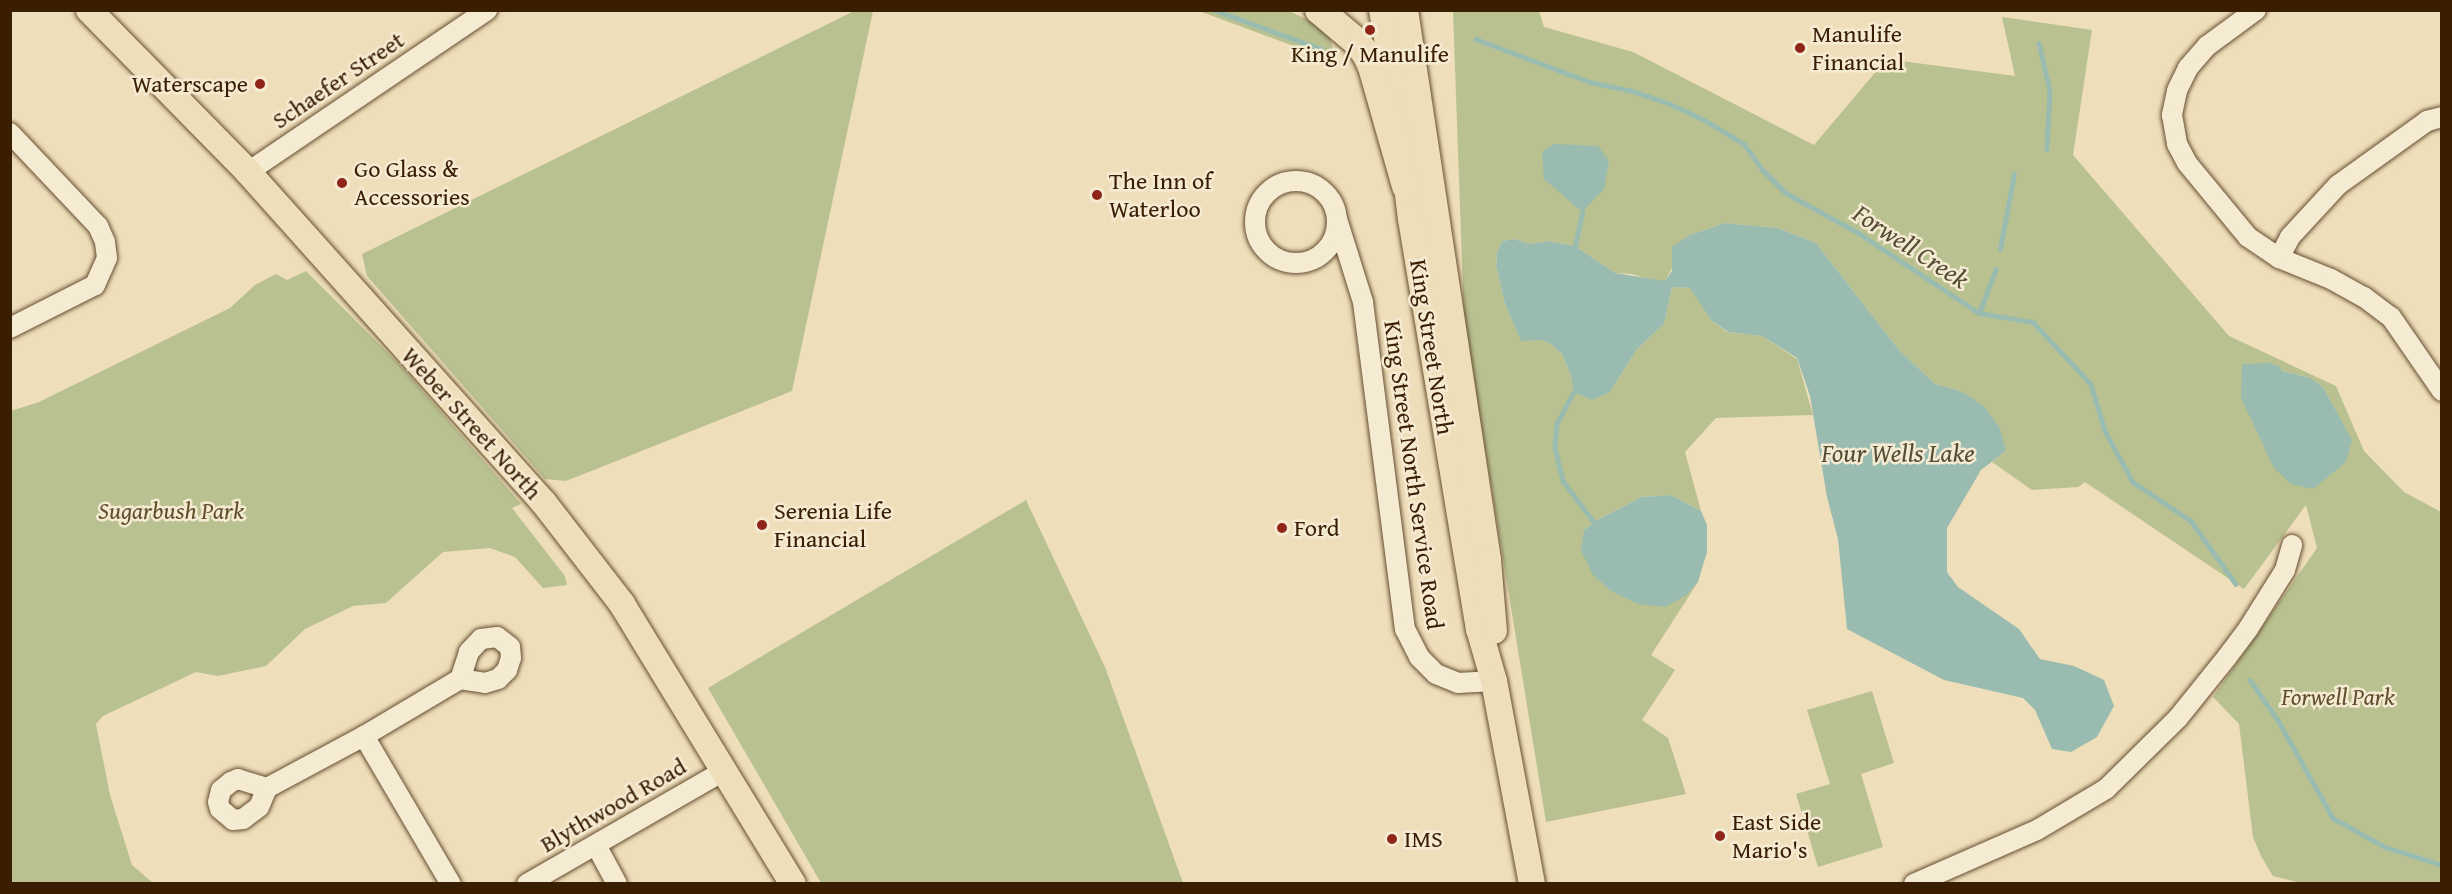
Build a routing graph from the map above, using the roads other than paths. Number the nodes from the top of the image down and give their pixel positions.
1 (89, 10) edge
2 (487, 10) edge
3 (1319, 10) edge
4 (1382, 10) edge
5 (1405, 10) edge
6 (2256, 10) edge
7 (2442, 117) edge
8 (10, 133) edge
9 (248, 172) junction
10 (1406, 186) junction
11 (1337, 219) junction
12 (2279, 258) junction
13 (10, 328) edge
14 (2442, 391) edge
15 (2292, 545) dead end
16 (460, 679) dead end
17 (1494, 681) junction
18 (364, 736) junction
19 (726, 770) junction
20 (267, 788) dead end
21 (596, 845) junction
22 (451, 884) edge
23 (526, 884) edge
24 (616, 884) edge
25 (793, 884) edge
26 (1532, 884) edge
27 (1914, 884) edge

1 - 9 main road, Weber Street North
2 - 9 street, Schaefer Street
3 - 10 highway
4 - 10 main road, King Street North
5 - 17 main road, King Street North
6 - 12 street
7 - 12 street
8 - 13 street
9 - 19 main road, Weber Street North
10 - 17 main road, King Street North
11 - 11 street, King Street North Service Road
11 - 17 street, King Street North Service Road
12 - 14 street
15 - 27 street
16 - 18 street
17 - 26 main road, King Street North
18 - 20 street
18 - 22 street
19 - 21 street, Blythwood Road
19 - 25 main road, Weber Street North
21 - 23 street, Blythwood Road
21 - 24 street

